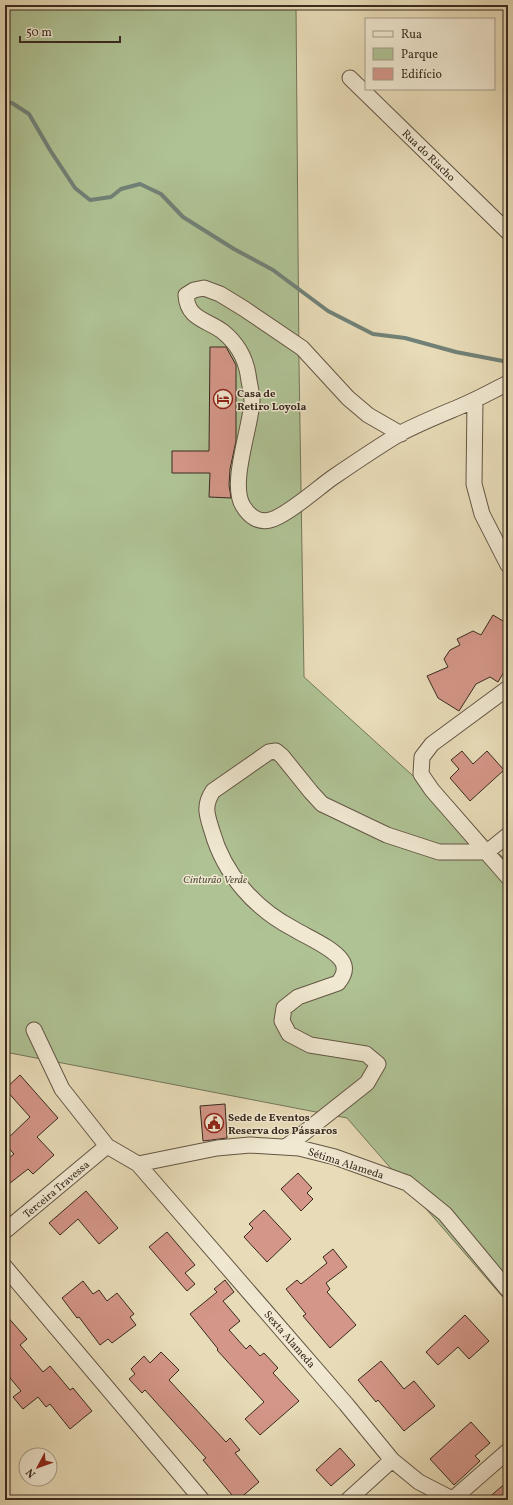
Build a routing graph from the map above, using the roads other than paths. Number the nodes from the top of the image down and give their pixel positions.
1 (350, 78) dead end
2 (508, 232) edge
3 (508, 383) edge
4 (475, 400) junction
5 (401, 434) junction
6 (508, 565) edge
7 (508, 688) edge
8 (508, 835) edge
9 (487, 852) junction
10 (508, 877) edge
11 (34, 1030) dead end
12 (107, 1146) junction
13 (286, 1147) junction
14 (138, 1164) junction
15 (5, 1231) edge
16 (5, 1267) edge
17 (508, 1290) edge
18 (508, 1451) edge
19 (392, 1460) junction
20 (453, 1499) edge
21 (202, 1500) edge
22 (348, 1500) edge

1 - 2 street, Rua do Riacho
3 - 4 street
4 - 5 street
4 - 6 street
5 - 5 street
7 - 9 street
8 - 9 street
9 - 10 street
9 - 13 street
11 - 12 street
12 - 14 street, Sexta Alameda
12 - 15 street, Terceira Travessa
13 - 14 street, Sétima Alameda
13 - 17 street, Sétima Alameda
14 - 19 street, Sexta Alameda
16 - 21 street
18 - 20 street
19 - 20 street, Sexta Alameda
19 - 22 street

